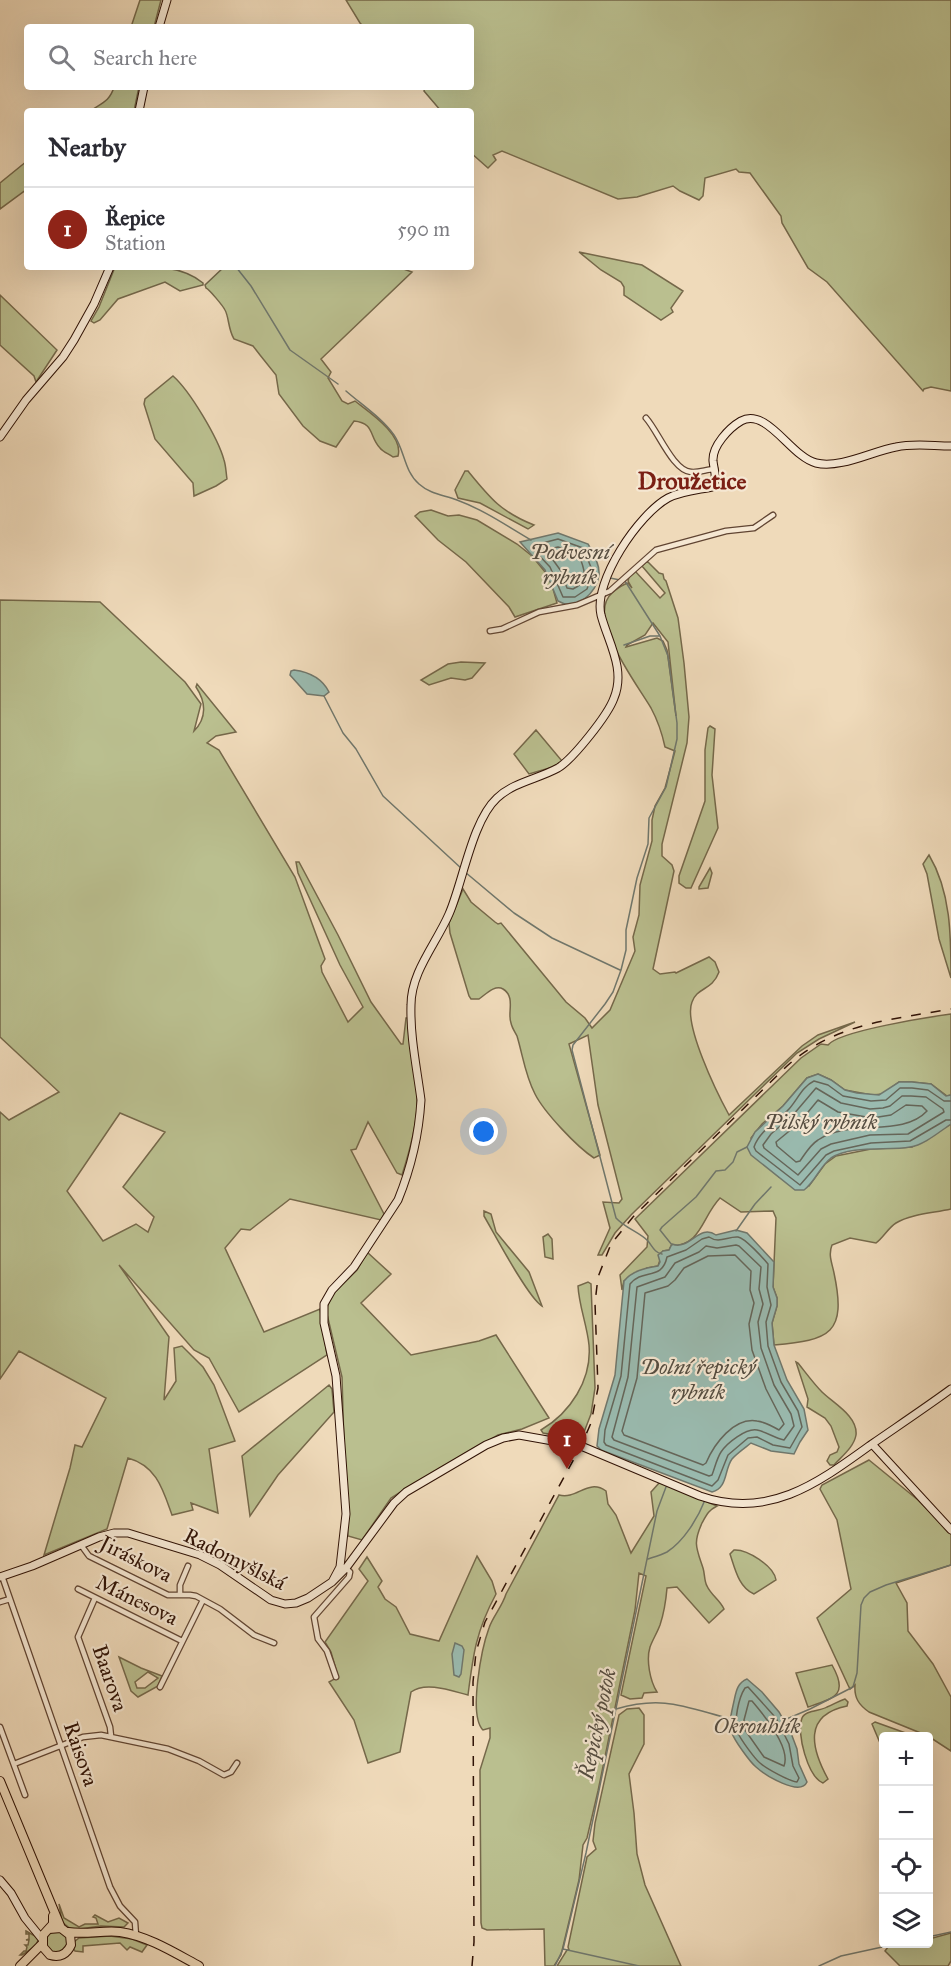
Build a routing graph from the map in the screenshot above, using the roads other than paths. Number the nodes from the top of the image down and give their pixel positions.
1 (167, 0) edge
2 (160, 24) edge
3 (143, 90) edge
4 (140, 108) edge
5 (109, 270) edge
6 (646, 418) dead end
7 (0, 437) edge
8 (951, 446) edge
9 (715, 469) junction
10 (773, 515) dead end
11 (600, 596) junction
12 (490, 631) dead end
13 (951, 1389) edge
14 (872, 1444) junction
15 (951, 1530) edge
16 (81, 1545) junction
17 (188, 1566) dead end
18 (343, 1567) junction
19 (1, 1576) edge
20 (78, 1589) dead end
21 (180, 1595) junction
22 (95, 1598) junction
23 (10, 1599) junction
24 (203, 1600) junction
25 (0, 1602) edge
26 (182, 1641) junction
27 (274, 1643) dead end
28 (336, 1677) dead end
29 (160, 1687) dead end
30 (0, 1727) edge
31 (111, 1736) junction
32 (61, 1745) junction
33 (237, 1763) dead end
34 (14, 1764) junction
35 (0, 1781) edge
36 (26, 1795) dead end
37 (0, 1880) edge
38 (51, 1905) junction
39 (132, 1920) junction
40 (64, 1930) junction
41 (92, 1932) junction
42 (127, 1934) junction
43 (45, 1936) junction
44 (136, 1936) junction
45 (71, 1942) junction
46 (46, 1952) junction
47 (27, 1959) junction
48 (20, 1966) edge
49 (199, 1966) edge

1 - 2 street
3 - 4 street
5 - 7 street
6 - 9 street
8 - 9 street
9 - 11 street
10 - 11 street
11 - 12 street
11 - 18 street
13 - 14 street
14 - 15 street
14 - 18 street, Radomyšlská
16 - 18 street, Radomyšlská
16 - 19 street, Radomyšlská
16 - 21 street, Jiráskova
17 - 21 street, Jiráskova
18 - 28 street
19 - 23 street, Raisova
20 - 22 street, Mánesova
21 - 24 street, Jiráskova
22 - 26 street, Mánesova
22 - 31 street, Baarova
23 - 25 street
23 - 32 street, Raisova
24 - 26 street
24 - 27 street, Jiráskova
26 - 29 street
30 - 34 street
31 - 32 street
31 - 33 street
32 - 34 street
32 - 39 street, Raisova
34 - 36 street
35 - 38 main road
37 - 43 street
38 - 40 main road
38 - 43 main road
39 - 42 street
39 - 44 street, Raisova
40 - 41 main road
40 - 43 main road
40 - 45 main road
41 - 42 main road
41 - 45 main road
42 - 44 main road
43 - 46 main road
43 - 47 main road
44 - 49 main road
45 - 46 main road
46 - 47 main road
47 - 48 main road

